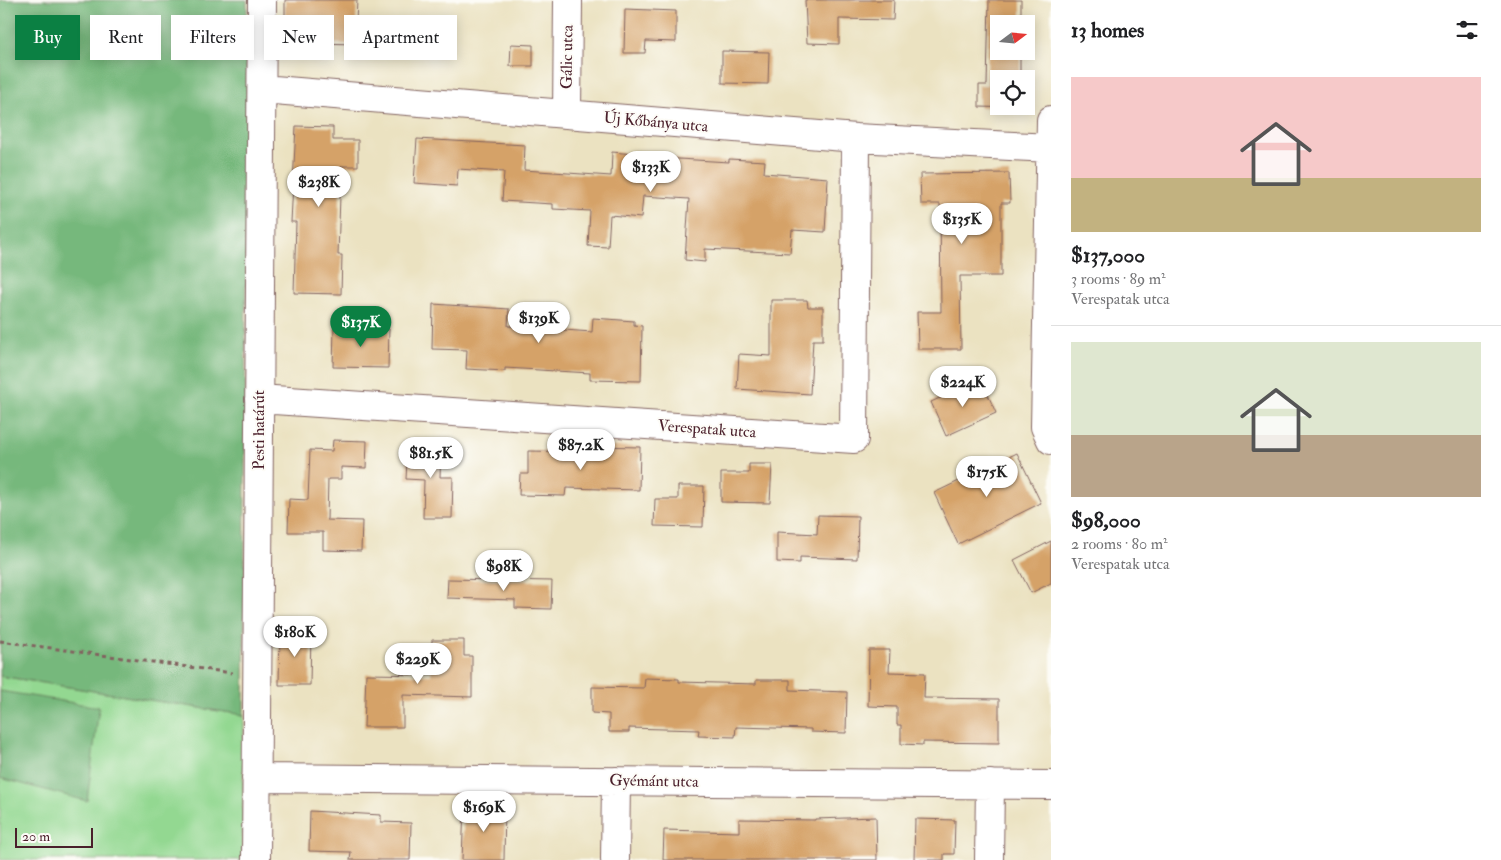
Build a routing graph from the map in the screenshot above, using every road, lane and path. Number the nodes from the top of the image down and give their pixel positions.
1 (262, 0) edge
2 (568, 0) edge
3 (262, 89) junction
4 (567, 114) junction
5 (1051, 120) edge
6 (856, 138) junction
7 (1050, 148) edge
8 (259, 400) junction
9 (1051, 440) edge
10 (0, 641) edge
11 (257, 677) junction
12 (256, 778) junction
13 (616, 781) junction
14 (990, 784) junction
15 (1051, 785) edge
16 (256, 860) edge
17 (615, 860) edge
18 (989, 860) edge

1 - 3 street, Pesti határút
2 - 4 street, Gálic utca
3 - 4 street, Új Kőbánya utca
3 - 8 street, Pesti határút
4 - 6 street, Új Kőbánya utca
5 - 7 street
6 - 7 street, Új Kőbánya utca
6 - 8 street, Verespatak utca
7 - 9 street
8 - 11 street, Pesti határút
10 - 11 path
11 - 12 street, Pesti határút
12 - 13 street, Gyémánt utca
12 - 16 street, Pesti határút
13 - 14 street, Gyémánt utca
13 - 17 street
14 - 15 street, Gyémánt utca
14 - 18 street

